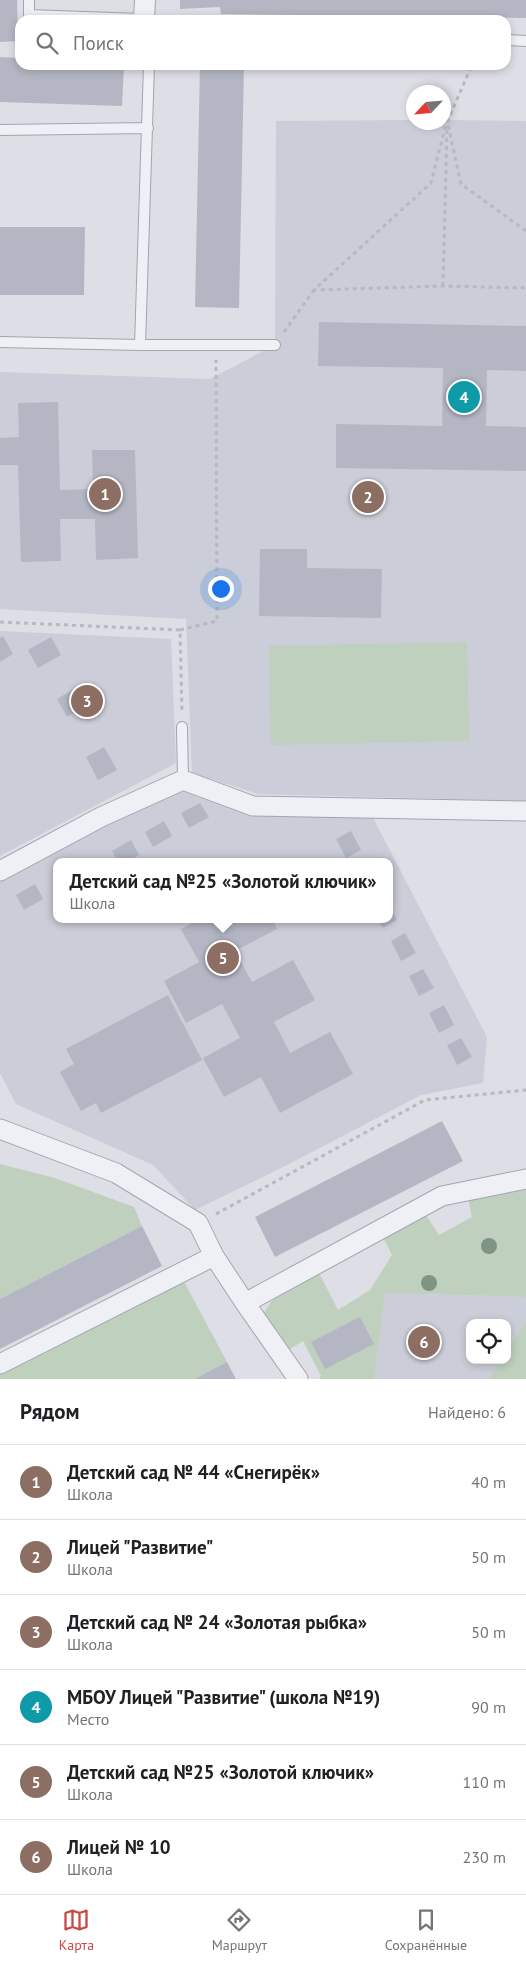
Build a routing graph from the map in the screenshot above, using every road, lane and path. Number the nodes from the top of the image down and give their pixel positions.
1 (29, 0) edge
2 (140, 0) edge
3 (150, 0) edge
4 (29, 15) edge
5 (139, 15) edge
6 (149, 15) edge
7 (511, 40) edge
8 (526, 41) edge
9 (149, 70) edge
10 (470, 70) edge
11 (451, 111) edge
12 (148, 128) junction
13 (0, 130) edge
14 (444, 130) edge
15 (447, 130) edge
16 (449, 130) edge
17 (526, 231) edge
18 (443, 286) junction
19 (526, 288) edge
20 (314, 290) junction
21 (0, 342) edge
22 (140, 345) junction
23 (216, 345) junction
24 (275, 345) joint
25 (0, 622) edge
26 (180, 630) junction
27 (182, 727) joint
28 (183, 780) junction
29 (526, 811) edge
30 (0, 871) edge
31 (526, 1090) edge
32 (0, 1129) edge
33 (526, 1166) edge
34 (526, 1179) edge
35 (198, 1223) junction
36 (214, 1256) junction
37 (245, 1304) junction
38 (0, 1364) edge
39 (298, 1379) edge

1 - 4 lane
2 - 5 lane
3 - 6 lane
7 - 8 lane
9 - 12 lane
10 - 11 path
12 - 13 lane
12 - 22 lane
14 - 20 path
15 - 18 path
16 - 17 path
18 - 19 path
18 - 20 path
20 - 24 path
21 - 22 lane
22 - 23 lane
23 - 24 lane
23 - 26 path
25 - 26 path
26 - 27 path
27 - 28 lane
28 - 29 street
28 - 30 street
31 - 35 path
32 - 35 street
33 - 34 street
34 - 37 street
35 - 36 street
36 - 37 street
36 - 38 street
37 - 39 street

